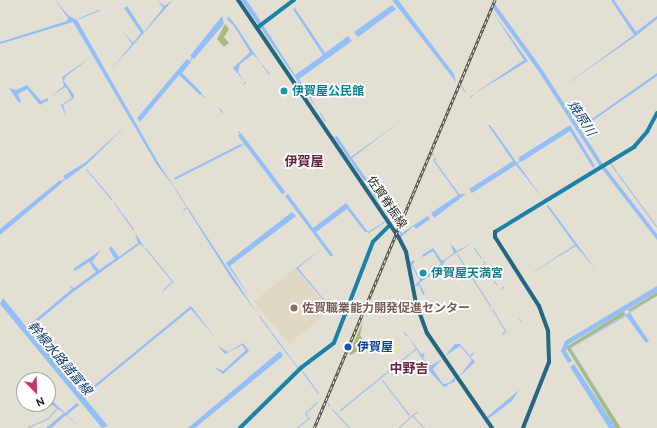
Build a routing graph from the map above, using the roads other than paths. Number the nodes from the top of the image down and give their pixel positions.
1 (238, 0) edge
2 (294, 0) edge
3 (260, 26) junction
4 (657, 113) edge
5 (390, 225) junction
6 (495, 232) joint
7 (240, 428) edge
8 (492, 428) edge
9 (523, 428) edge

1 - 3 main road, 佐賀脊振線
2 - 3 street
3 - 5 main road, 佐賀脊振線
4 - 6 street
5 - 7 street
5 - 8 main road, 佐賀脊振線
6 - 9 main road

